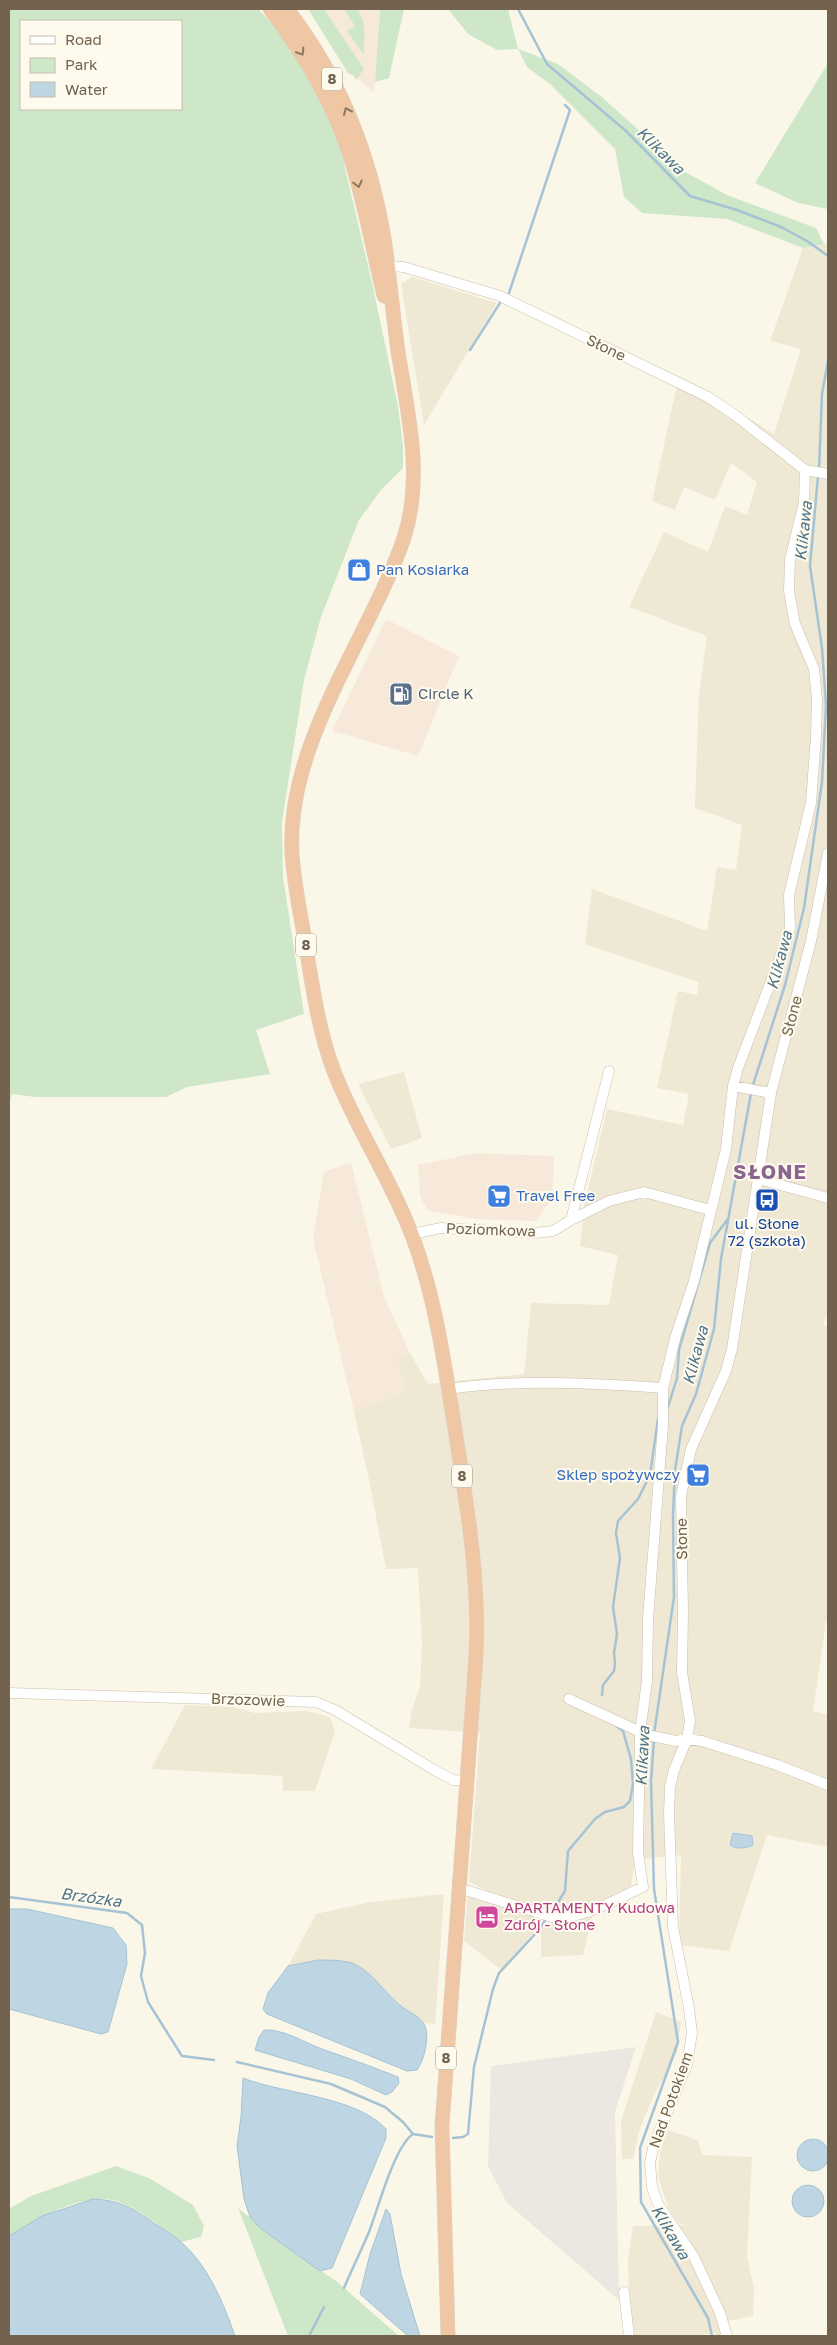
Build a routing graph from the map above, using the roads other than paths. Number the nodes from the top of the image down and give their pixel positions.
1 (270, 9) edge
2 (287, 9) edge
3 (382, 267) junction
4 (809, 470) junction
5 (828, 474) edge
6 (828, 854) edge
7 (609, 1071) dead end
8 (738, 1087) junction
9 (771, 1093) junction
10 (759, 1179) junction
11 (828, 1198) edge
12 (710, 1210) junction
13 (571, 1220) junction
14 (412, 1234) junction
15 (663, 1388) junction
16 (448, 1389) junction
17 (9, 1693) edge
18 (569, 1700) dead end
19 (643, 1734) junction
20 (687, 1739) junction
21 (467, 1781) junction
22 (828, 1785) edge
23 (459, 1888) junction
24 (672, 1906) joint
25 (624, 2292) dead end
26 (448, 2336) edge
27 (629, 2336) edge
28 (727, 2336) edge

1 -> 3 highway, 8
3 -> 2 highway, 8
3 - 4 street, Słone
3 - 14 highway, 8
4 - 5 street
4 - 8 street
6 - 9 street, Słone
7 - 13 street
8 - 9 street
8 - 12 street
9 - 10 street, Słone
10 - 11 street
10 - 20 street, Słone
12 - 13 street, Poziomkowa
12 - 15 street
13 - 14 street, Poziomkowa
14 - 16 highway, 8
15 - 16 street
15 - 19 street
16 - 21 highway, 8
17 - 21 street, Brzozowie
18 - 19 street
19 - 20 street
19 - 23 street
20 - 22 street
20 - 24 street, Słone
21 - 23 highway, 8
23 - 26 highway, 8
24 - 28 street, Nad Potokiem
25 - 27 street

